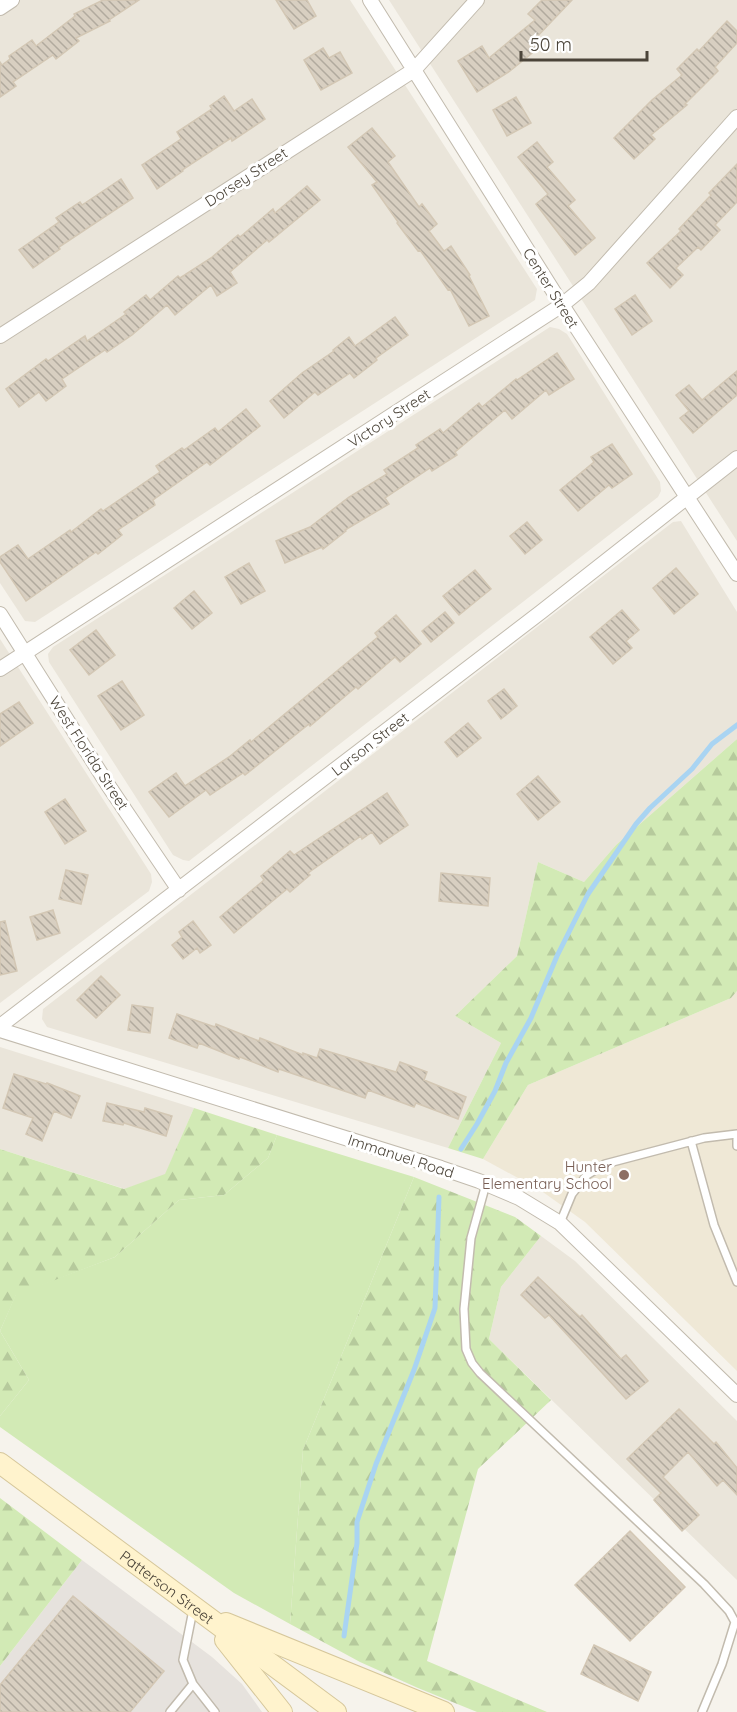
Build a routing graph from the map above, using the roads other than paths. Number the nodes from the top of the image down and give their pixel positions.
1 (12, 0) edge
2 (370, 0) edge
3 (477, 0) edge
4 (0, 8) edge
5 (414, 70) junction
6 (737, 117) edge
7 (562, 305) junction
8 (0, 336) edge
9 (737, 458) edge
10 (687, 498) junction
11 (737, 574) edge
12 (0, 614) edge
13 (26, 654) junction
14 (0, 669) edge
15 (179, 890) junction
16 (0, 1028) edge
17 (737, 1134) edge
18 (737, 1139) edge
19 (691, 1141) junction
20 (737, 1146) edge
21 (486, 1184) junction
22 (560, 1222) junction
23 (737, 1282) edge
24 (737, 1395) edge
25 (0, 1463) edge
26 (197, 1611) junction
27 (193, 1684) junction
28 (170, 1712) edge
29 (215, 1712) edge
30 (282, 1712) edge
31 (336, 1712) edge
32 (444, 1712) edge
33 (702, 1712) edge

1 - 4 street
2 - 5 street, Center Street
3 - 5 street, Dorsey Street
5 - 7 street, Center Street
5 - 8 street, Dorsey Street
6 - 7 street, Victory Street
7 - 10 street, Center Street
7 - 13 street, Victory Street
9 - 10 street, Larson Street
10 - 11 street, Center Street
10 - 15 street, Larson Street
12 - 13 street, West Florida Street
13 - 14 street, Victory Street
13 - 15 street, West Florida Street
15 - 16 street, Larson Street
16 - 21 street, Immanuel Road
17 - 19 lane
18 - 20 lane
19 - 22 lane
19 - 23 lane
21 - 22 street, Immanuel Road
21 - 33 lane
22 - 24 street, Immanuel Road
25 - 26 main road, Patterson Street
26 - 27 lane
26 - 30 main road
26 - 31 main road, Patterson Street
26 - 32 main road
27 - 28 lane
27 - 29 lane

